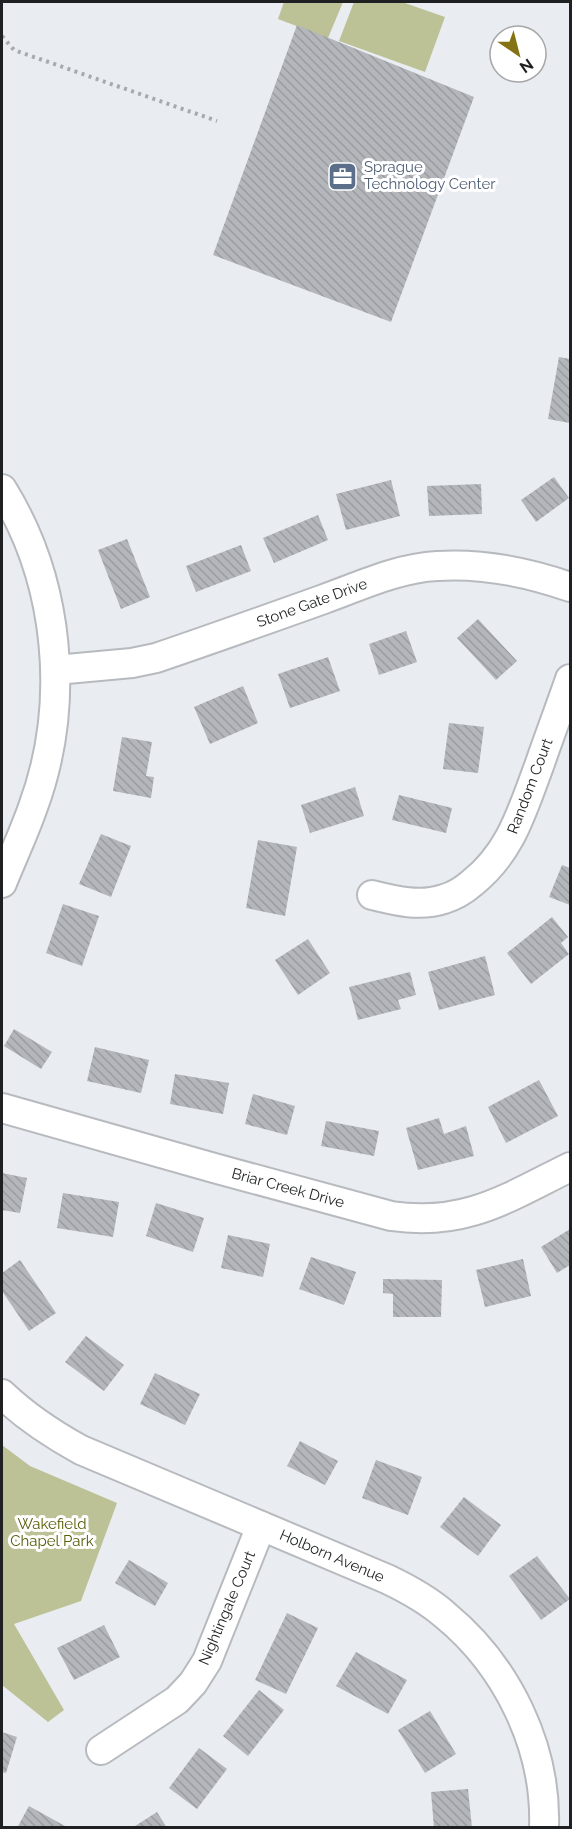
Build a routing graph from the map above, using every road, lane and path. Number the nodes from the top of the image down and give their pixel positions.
1 (2, 36) edge
2 (217, 121) dead end
3 (2, 489) edge
4 (570, 587) edge
5 (56, 670) junction
6 (570, 679) edge
7 (2, 883) edge
8 (372, 895) dead end
9 (2, 1108) edge
10 (570, 1167) edge
11 (2, 1394) edge
12 (261, 1526) junction
13 (101, 1750) dead end
14 (544, 1827) edge

1 - 2 path
3 - 5 street
4 - 5 street, Stone Gate Drive
5 - 7 street
6 - 8 street, Random Court
9 - 10 street, Briar Creek Drive
11 - 12 street, Holborn Avenue
12 - 13 street, Nightingale Court
12 - 14 street, Holborn Avenue

